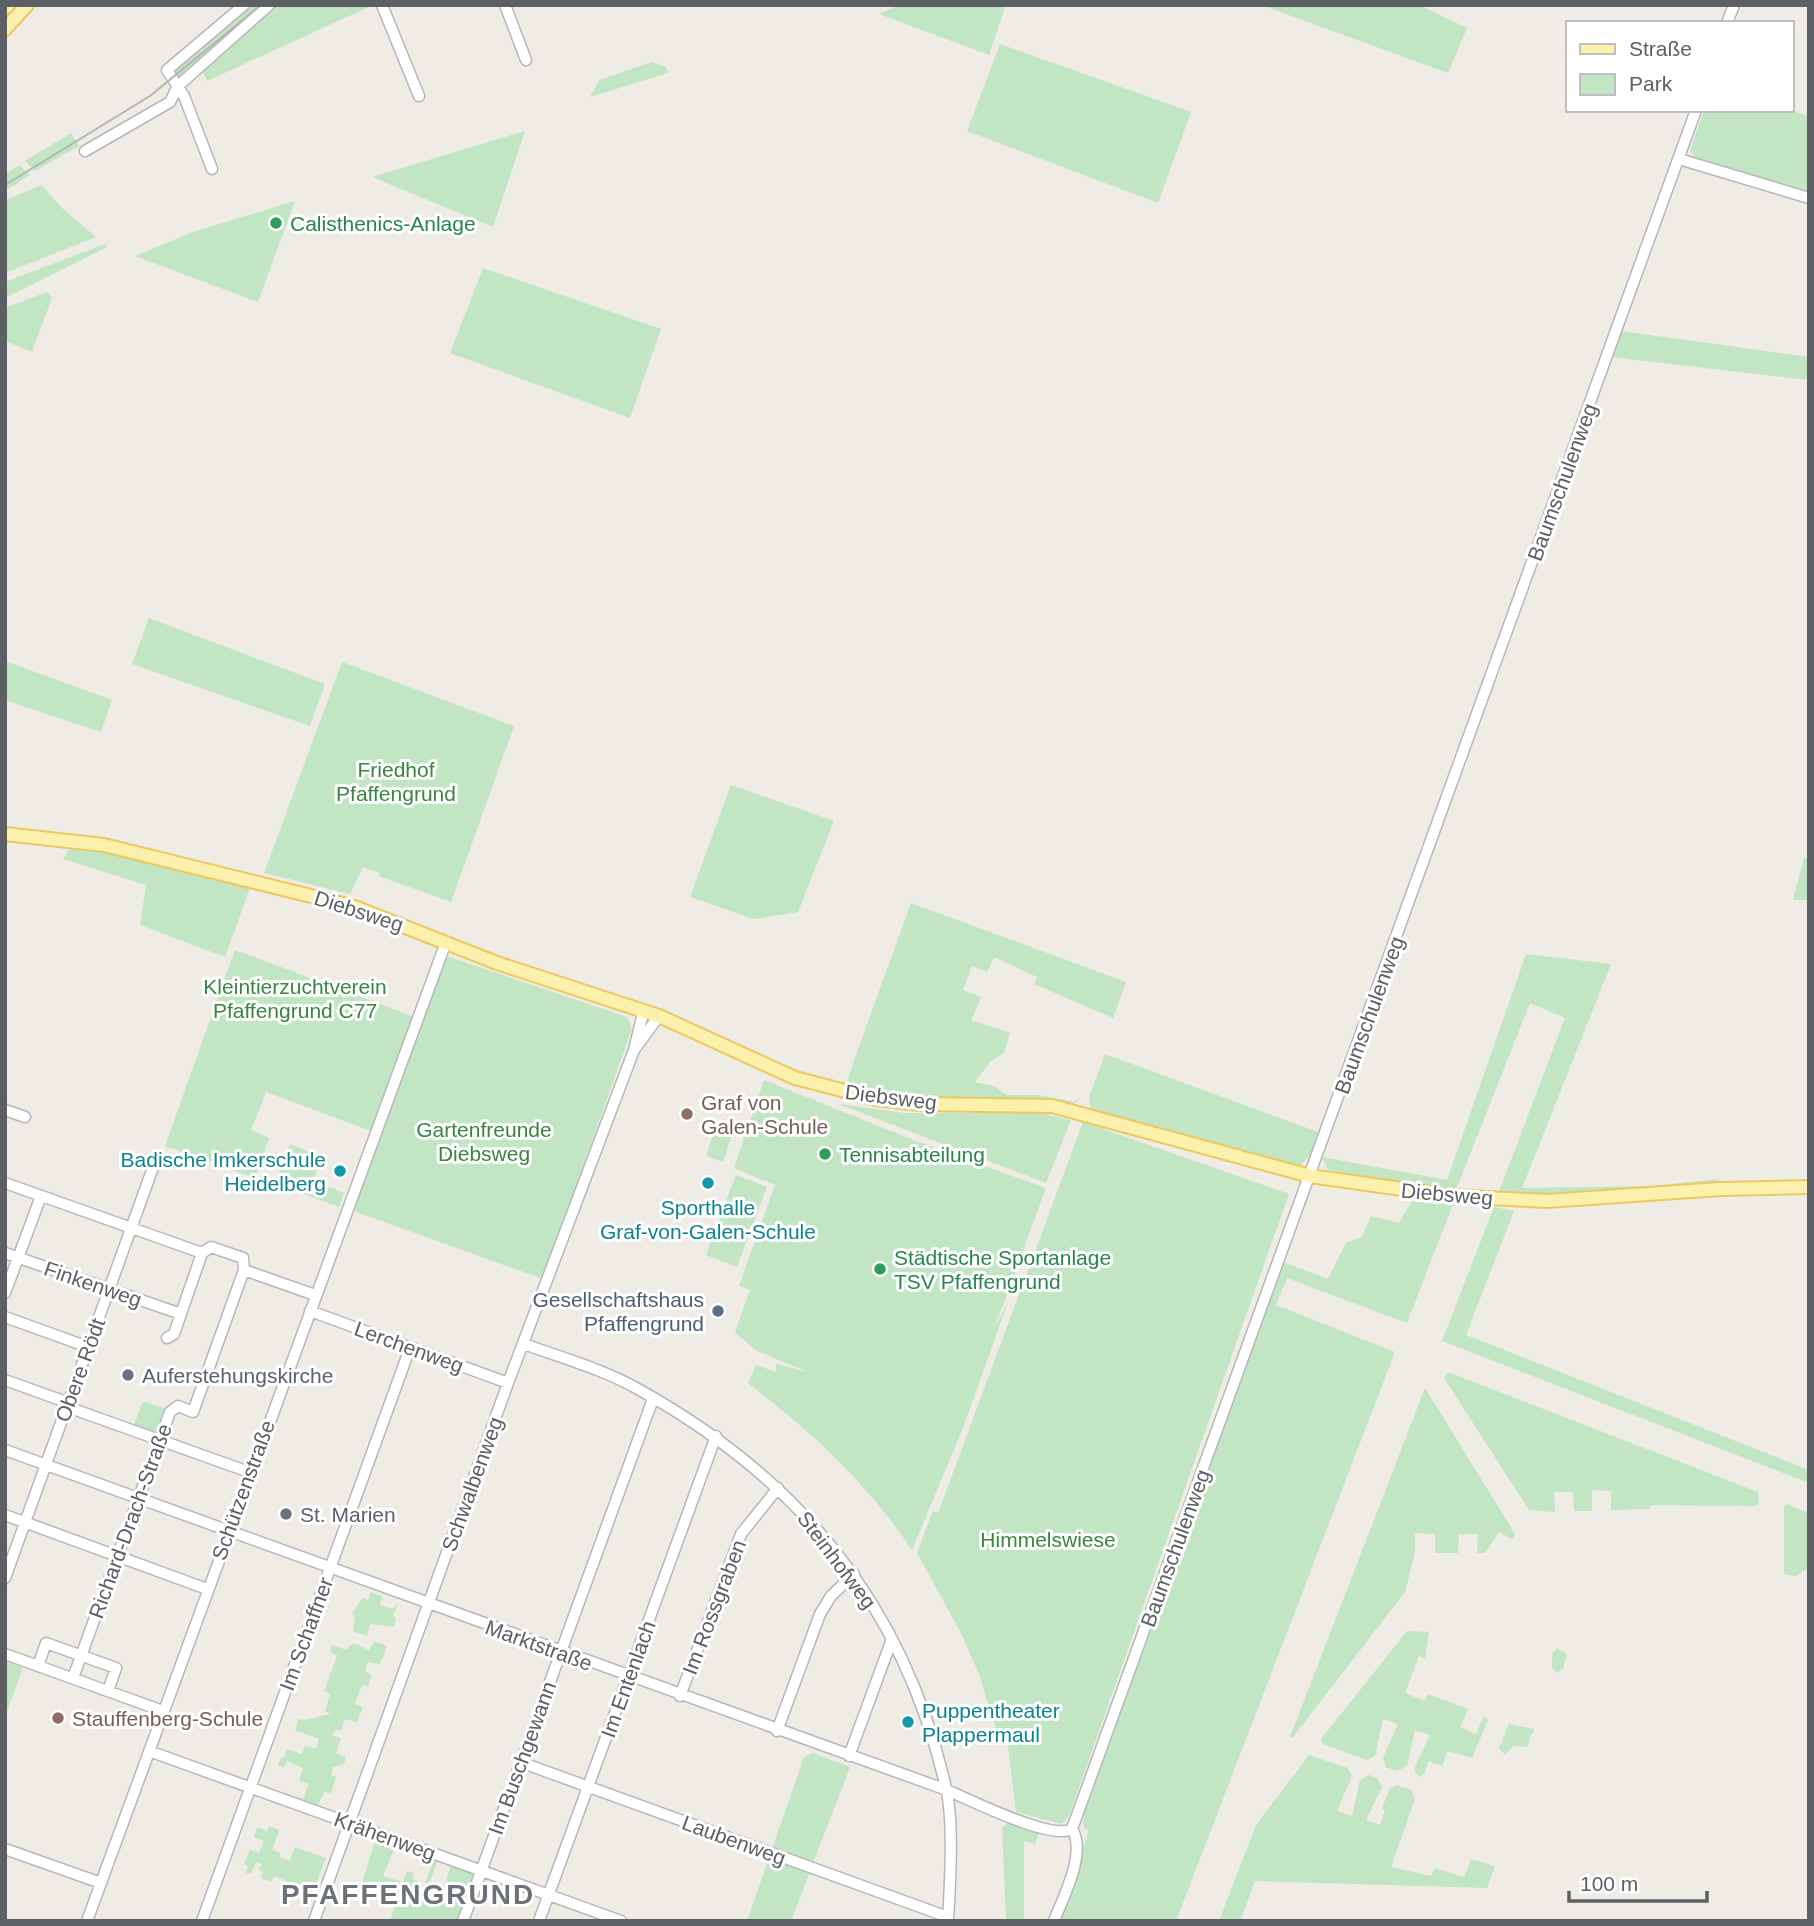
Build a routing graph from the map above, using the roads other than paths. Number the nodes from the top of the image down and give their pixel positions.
1 (27, 5) edge
2 (244, 5) edge
3 (269, 5) edge
4 (382, 5) edge
5 (505, 5) edge
6 (5, 29) edge
7 (526, 60) dead end
8 (178, 86) junction
9 (419, 96) dead end
10 (1695, 112) edge
11 (85, 151) dead end
12 (1679, 159) junction
13 (212, 169) dead end
14 (1809, 198) edge
15 (5, 834) edge
16 (446, 942) junction
17 (643, 1016) junction
18 (659, 1016) junction
19 (634, 1050) junction
20 (5, 1110) edge
21 (25, 1117) dead end
22 (155, 1162) dead end
23 (1310, 1175) junction
24 (5, 1183) edge
25 (1809, 1187) edge
26 (41, 1196) junction
27 (131, 1228) junction
28 (5, 1252) edge
29 (202, 1253) junction
30 (18, 1257) junction
31 (244, 1270) junction
32 (109, 1290) junction
33 (5, 1293) edge
34 (315, 1295) junction
35 (310, 1311) junction
36 (181, 1314) junction
37 (5, 1317) edge
38 (167, 1338) dead end
39 (524, 1344) junction
40 (88, 1347) junction
41 (410, 1348) junction
42 (5, 1380) edge
43 (508, 1383) junction
44 (653, 1399) junction
45 (68, 1403) junction
46 (716, 1436) junction
47 (159, 1440) junction
48 (5, 1450) edge
49 (46, 1465) junction
50 (249, 1472) junction
51 (778, 1488) junction
52 (137, 1499) junction
53 (5, 1515) edge
54 (25, 1522) junction
55 (228, 1532) junction
56 (117, 1556) junction
57 (330, 1569) junction
58 (854, 1574) junction
59 (5, 1578) edge
60 (207, 1589) junction
61 (428, 1605) junction
62 (892, 1639) junction
63 (560, 1653) junction
64 (5, 1654) edge
65 (81, 1655) junction
66 (38, 1666) junction
67 (628, 1677) junction
68 (73, 1678) junction
69 (108, 1691) junction
70 (680, 1696) junction
71 (163, 1711) junction
72 (778, 1731) junction
73 (149, 1751) junction
74 (849, 1756) junction
75 (520, 1762) junction
76 (588, 1787) junction
77 (250, 1788) junction
78 (947, 1790) junction
79 (350, 1822) junction
80 (1072, 1829) junction
81 (5, 1849) edge
82 (481, 1871) junction
83 (101, 1883) junction
84 (549, 1895) junction
85 (948, 1919) edge
86 (87, 1921) edge
87 (202, 1921) edge
88 (314, 1921) edge
89 (463, 1921) edge
90 (540, 1921) edge
91 (621, 1921) edge
92 (1054, 1921) edge

1 - 6 main road
2 - 8 street
3 - 8 street
4 - 9 street
5 - 7 street
8 - 11 street
8 - 13 street
10 - 12 street, Baumschulenweg
12 - 14 street
12 - 23 street, Baumschulenweg
15 - 16 main road, Diebsweg
16 - 17 main road, Diebsweg
16 - 34 street, Schützenstraße
17 - 18 main road, Diebsweg
17 - 19 street, Schwalbenweg
18 - 19 street, Schwalbenweg
18 - 23 main road, Diebsweg
19 - 39 street, Schwalbenweg
20 - 21 street
22 - 27 street, Obere Rödt
23 - 25 main road, Diebsweg
23 - 80 street, Baumschulenweg
24 - 26 street
26 - 27 street
26 - 30 street
27 - 29 street
27 - 32 street, Obere Rödt
28 - 30 street, Finkenweg
29 - 31 street
29 - 36 street
30 - 32 street, Finkenweg
30 - 33 street
31 - 34 street
31 - 47 street, Richard-Drach-Straße
32 - 36 street, Finkenweg
32 - 40 street, Obere Rödt
34 - 35 street, Schützenstraße
35 - 41 street, Lerchenweg
35 - 50 street, Schützenstraße
36 - 38 street
37 - 40 street
39 - 43 street, Schwalbenweg
39 - 44 street, Steinhofweg
40 - 45 street, Obere Rödt
41 - 43 street, Lerchenweg
41 - 57 street, Im Schaffner
42 - 45 street
43 - 61 street, Schwalbenweg
44 - 46 street, Steinhofweg
44 - 63 street, Im Buschgewann
45 - 47 street
45 - 49 street, Obere Rödt
46 - 51 street, Steinhofweg
46 - 67 street, Im Entenlach
47 - 50 street
47 - 52 street, Richard-Drach-Straße
48 - 49 street, Marktstraße
49 - 52 street, Marktstraße
49 - 54 street, Obere Rödt
50 - 55 street, Schützenstraße
51 - 58 street, Steinhofweg
51 - 70 street, Im Rossgraben
52 - 55 street, Marktstraße
52 - 56 street, Richard-Drach-Straße
53 - 54 street
54 - 56 street
54 - 59 street, Obere Rödt
55 - 57 street, Marktstraße
55 - 60 street, Schützenstraße
56 - 60 street
56 - 65 street, Richard-Drach-Straße
57 - 61 street, Marktstraße
57 - 77 street, Im Schaffner
58 - 62 street, Steinhofweg
58 - 72 street
60 - 71 street, Schützenstraße
61 - 63 street, Marktstraße
61 - 79 street, Schwalbenweg
62 - 74 street
62 - 78 street, Steinhofweg
63 - 67 street, Marktstraße
63 - 75 street, Im Buschgewann
64 - 66 street
65 - 66 street
65 - 68 street, Richard-Drach-Straße
65 - 69 street
66 - 68 street
67 - 70 street, Marktstraße
67 - 76 street, Im Entenlach
68 - 69 street
69 - 71 street
70 - 72 street, Marktstraße
71 - 73 street, Schützenstraße
72 - 74 street, Marktstraße
73 - 77 street, Krähenweg
73 - 83 street, Schützenstraße
74 - 78 street, Marktstraße
75 - 76 street, Laubenweg
75 - 82 street, Im Buschgewann
76 - 84 street, Im Entenlach
76 - 85 street, Laubenweg
77 - 79 street, Krähenweg
77 - 87 street, Im Schaffner
78 - 80 street, Marktstraße
78 - 85 street, Steinhofweg
79 - 82 street, Krähenweg
79 - 88 street, Schwalbenweg
80 - 92 street, Baumschulenweg
81 - 83 street
82 - 84 street, Krähenweg
82 - 89 street, Im Buschgewann
83 - 86 street, Schützenstraße
84 - 90 street, Im Entenlach
84 - 91 street, Krähenweg

